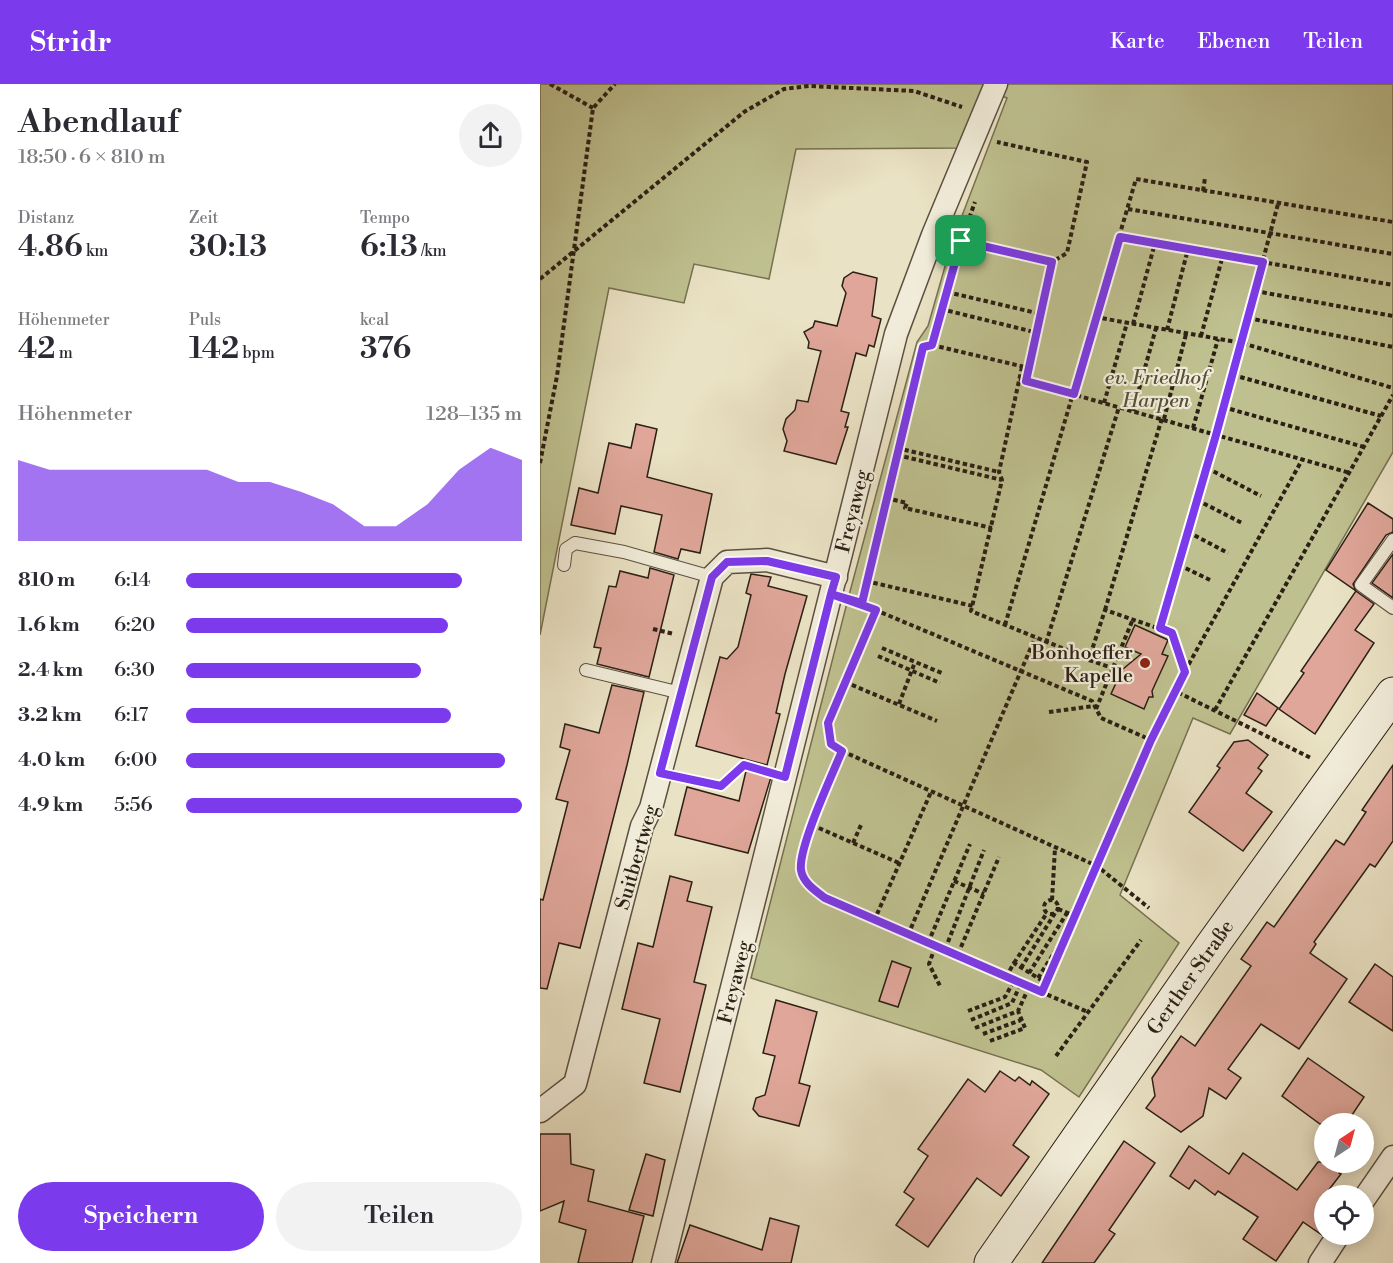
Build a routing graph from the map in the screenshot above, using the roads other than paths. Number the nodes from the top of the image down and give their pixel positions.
1 (996, 84) edge
2 (1393, 540) edge
3 (564, 565) dead end
4 (712, 577) junction
5 (833, 586) junction
6 (1393, 608) edge
7 (586, 670) dead end
8 (681, 693) junction
9 (1389, 708) edge
10 (540, 1111) edge
11 (1393, 1157) edge
12 (1374, 1185) edge
13 (1332, 1245) edge
14 (663, 1263) edge
15 (991, 1263) edge
16 (1320, 1263) edge

1 - 5 street, Freyaweg
2 - 6 lane
3 - 4 lane
4 - 5 street
4 - 8 street, Suitbertweg
5 - 14 street, Freyaweg
7 - 8 lane
8 - 10 street, Suitbertweg
9 - 15 street, Gerther Straße
11 - 12 street
13 - 16 street

